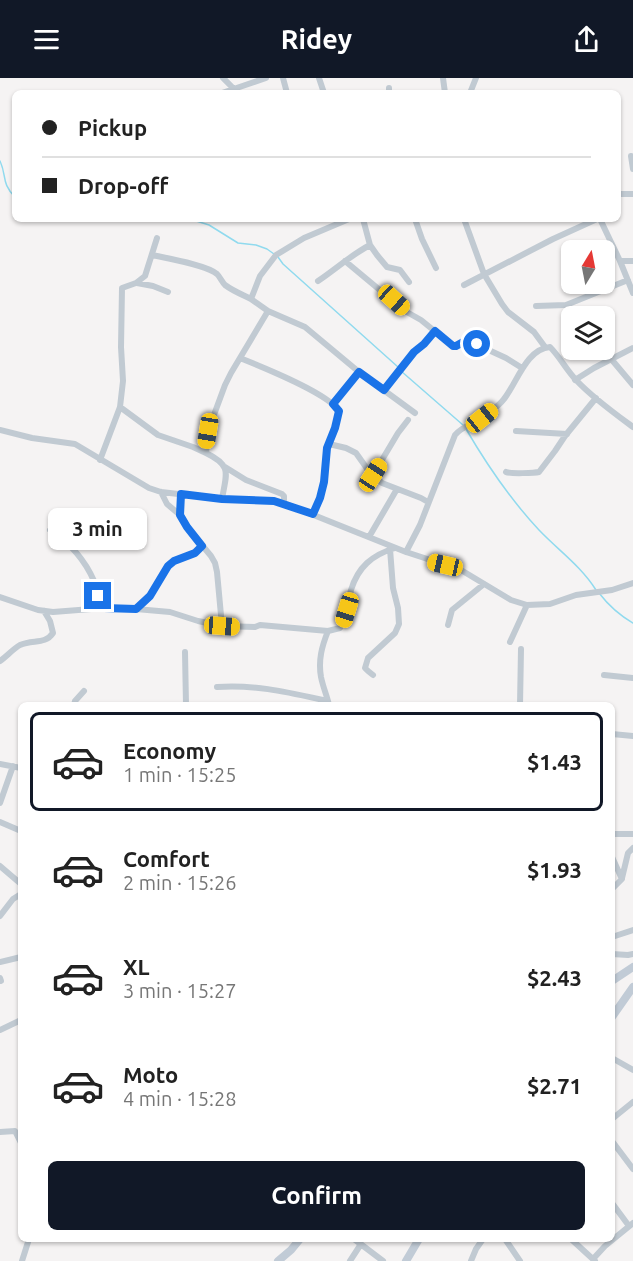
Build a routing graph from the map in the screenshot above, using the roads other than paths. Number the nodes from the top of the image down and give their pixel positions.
1 (223, 78) edge
2 (266, 78) edge
3 (234, 89) junction
4 (231, 90) edge
5 (631, 156) dead end
6 (633, 169) edge
7 (342, 222) edge
8 (364, 222) edge
9 (416, 222) edge
10 (465, 222) edge
11 (592, 222) edge
12 (600, 222) edge
13 (157, 238) dead end
14 (370, 245) junction
15 (152, 255) junction
16 (345, 261) junction
17 (620, 261) junction
18 (633, 261) edge
19 (436, 268) dead end
20 (484, 274) junction
21 (627, 280) junction
22 (318, 281) dead end
23 (409, 282) dead end
24 (136, 283) junction
25 (464, 285) dead end
26 (168, 292) dead end
27 (633, 293) edge
28 (251, 299) junction
29 (536, 306) dead end
30 (268, 311) junction
31 (435, 331) junction
32 (545, 348) junction
33 (633, 348) edge
34 (240, 358) junction
35 (615, 358) edge
36 (612, 360) joint
37 (522, 368) junction
38 (359, 372) junction
39 (575, 380) junction
40 (633, 385) edge
41 (384, 390) junction
42 (596, 398) junction
43 (333, 404) junction
44 (120, 407) junction
45 (415, 413) dead end
46 (408, 420) dead end
47 (632, 425) edge
48 (0, 430) edge
49 (516, 431) dead end
50 (567, 434) junction
51 (329, 444) junction
52 (206, 453) junction
53 (100, 460) junction
54 (225, 466) junction
55 (506, 472) dead end
56 (373, 475) junction
57 (397, 489) junction
58 (161, 492) junction
59 (181, 494) junction
60 (222, 499) junction
61 (428, 502) junction
62 (284, 503) junction
63 (313, 514) junction
64 (180, 515) junction
65 (50, 530) dead end
66 (369, 537) junction
67 (202, 546) junction
68 (393, 548) junction
69 (406, 552) junction
70 (633, 583) edge
71 (484, 584) junction
72 (0, 597) edge
73 (527, 605) junction
74 (104, 608) junction
75 (136, 609) junction
76 (44, 611) junction
77 (448, 625) dead end
78 (222, 626) junction
79 (328, 631) junction
80 (510, 642) dead end
81 (521, 650) dead end
82 (185, 652) dead end
83 (0, 661) edge
84 (373, 675) dead end
85 (604, 675) dead end
86 (633, 678) edge
87 (217, 687) dead end
88 (84, 690) dead end
89 (75, 702) edge
90 (186, 702) edge
91 (324, 702) edge
92 (328, 702) edge
93 (520, 702) edge
94 (615, 734) edge
95 (633, 736) edge
96 (0, 764) edge
97 (13, 766) junction
98 (18, 767) edge
99 (0, 803) edge
100 (0, 822) edge
101 (18, 830) edge
102 (615, 834) edge
103 (633, 834) edge
104 (633, 848) edge
105 (615, 863) edge
106 (0, 866) edge
107 (621, 878) junction
108 (18, 881) edge
109 (615, 887) edge
110 (18, 896) edge
111 (0, 916) edge
112 (633, 930) edge
113 (615, 937) edge
114 (615, 954) edge
115 (633, 954) edge
116 (18, 958) edge
117 (0, 962) edge
118 (633, 967) edge
119 (615, 979) edge
120 (633, 987) edge
121 (615, 1013) edge
122 (18, 1021) edge
123 (0, 1030) edge
124 (615, 1060) edge
125 (633, 1070) edge
126 (633, 1102) edge
127 (615, 1117) edge
128 (0, 1132) edge
129 (18, 1137) edge
130 (615, 1145) edge
131 (633, 1169) edge
132 (615, 1206) edge
133 (631, 1224) edge
134 (615, 1238) edge
135 (28, 1242) edge
136 (298, 1242) edge
137 (358, 1242) edge
138 (417, 1242) edge
139 (481, 1242) edge
140 (507, 1242) edge
141 (574, 1242) edge
142 (610, 1242) edge
143 (361, 1244) junction
144 (594, 1260) edge
145 (22, 1261) edge
146 (278, 1261) edge
147 (350, 1261) edge
148 (383, 1261) edge
149 (406, 1261) edge
150 (471, 1261) edge
151 (519, 1261) edge

1 - 3 street
2 - 3 street
3 - 4 street
5 - 6 street
7 - 28 street
8 - 14 street
9 - 19 street
10 - 20 street
11 - 20 street
12 - 17 street
13 - 15 street
14 - 16 street
14 - 23 street
15 - 24 street
15 - 28 street
16 - 22 street
16 - 31 street
17 - 18 street
17 - 21 street
20 - 25 street
20 - 32 street
21 - 27 street
21 - 29 street
24 - 26 street
24 - 44 street
28 - 30 street
30 - 34 street
30 - 38 street
31 - 37 street
31 - 41 street
32 - 37 street
32 - 39 street
33 - 35 street
34 - 43 street
34 - 52 street
36 - 39 street
36 - 40 street
37 - 61 street
38 - 41 street
38 - 43 street
39 - 42 street
41 - 45 street
42 - 47 street
42 - 50 street
43 - 51 street
44 - 52 street
44 - 53 street
46 - 56 street
48 - 53 street
49 - 50 street
50 - 55 street
51 - 56 street
51 - 63 street
52 - 54 street
53 - 58 street
54 - 60 street
54 - 62 street
56 - 57 street
57 - 61 street
57 - 66 street
58 - 59 street
58 - 64 street
59 - 60 street
59 - 64 street
60 - 62 street
61 - 69 street
62 - 63 street
63 - 66 street
64 - 67 street
65 - 74 street
66 - 68 street
67 - 75 street
67 - 78 street
68 - 69 street
68 - 79 street
68 - 84 street
69 - 71 street
70 - 73 street
71 - 73 street
71 - 77 street
72 - 76 street
73 - 80 street
74 - 75 street
74 - 76 street
75 - 78 street
76 - 83 street
78 - 79 street
79 - 92 street
81 - 93 street
82 - 90 street
85 - 86 street
87 - 91 street
88 - 89 street
94 - 95 street
96 - 97 street
97 - 98 street
97 - 99 street
100 - 101 street
102 - 103 street
104 - 107 street
105 - 107 street
106 - 108 street
107 - 109 street
110 - 111 street
112 - 113 street
114 - 115 street
116 - 117 street
118 - 119 street
120 - 121 street
122 - 123 street
124 - 125 street
126 - 127 street
128 - 129 street
130 - 131 street
132 - 133 street
133 - 134 street
135 - 145 street
136 - 146 street
137 - 143 street
138 - 149 street
139 - 150 street
140 - 151 street
141 - 144 street
142 - 144 street
143 - 147 street
143 - 148 street

